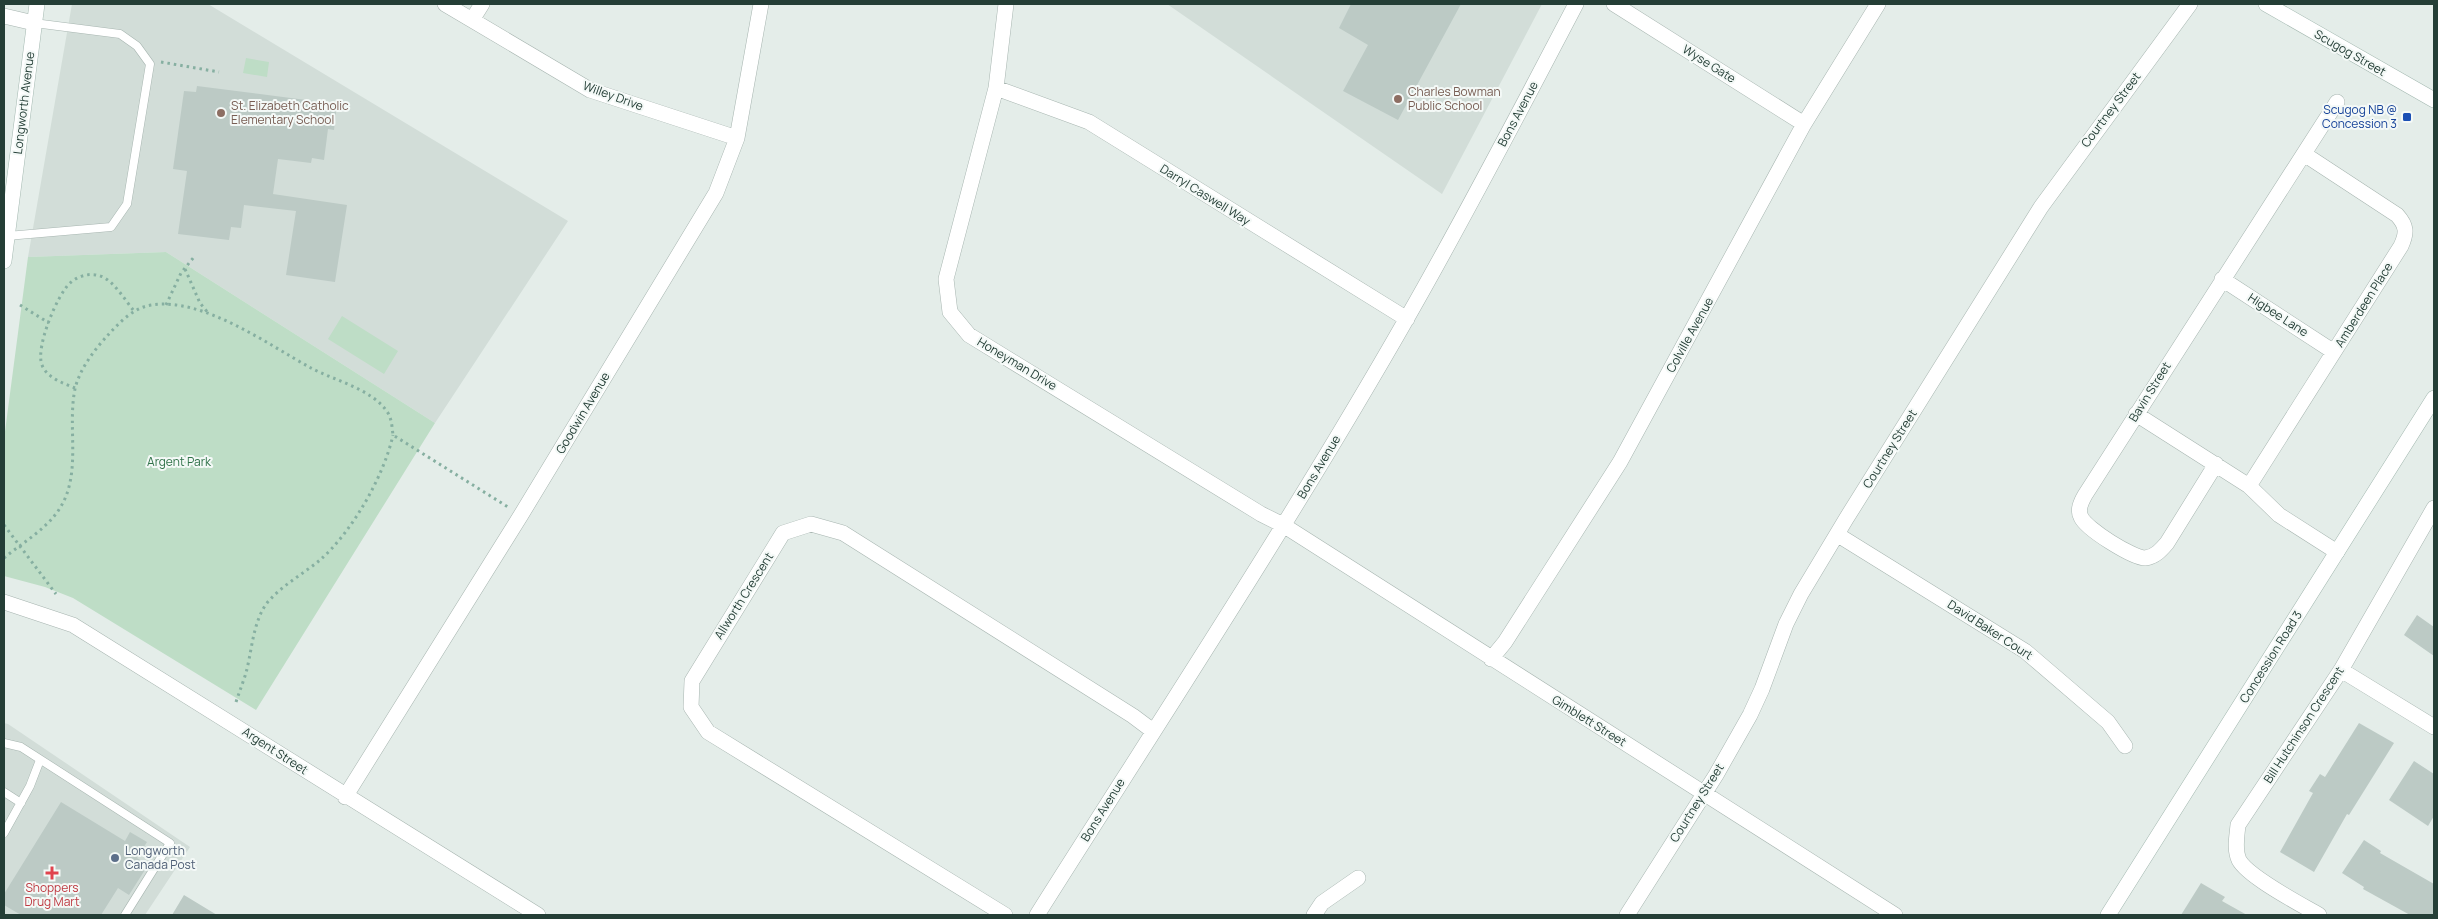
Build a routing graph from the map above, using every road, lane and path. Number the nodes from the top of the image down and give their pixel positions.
1 (37, 4) edge
2 (446, 4) edge
3 (482, 4) edge
4 (761, 4) edge
5 (1006, 4) edge
6 (1576, 4) edge
7 (1614, 4) edge
8 (1878, 4) edge
9 (2190, 4) edge
10 (2266, 4) edge
11 (4, 16) edge
12 (472, 20) junction
13 (34, 23) junction
14 (150, 64) junction
15 (220, 72) dead end
16 (996, 88) junction
17 (2434, 100) edge
18 (2337, 102) dead end
19 (1804, 124) junction
20 (737, 138) junction
21 (2304, 154) junction
22 (7, 236) junction
23 (194, 257) dead end
24 (4, 261) edge
25 (185, 268) junction
26 (2222, 279) junction
27 (20, 305) dead end
28 (166, 305) junction
29 (134, 311) junction
30 (208, 314) junction
31 (1407, 319) junction
32 (49, 323) junction
33 (2334, 352) junction
34 (75, 388) junction
35 (2434, 398) edge
36 (2136, 414) junction
37 (393, 435) junction
38 (2216, 464) junction
39 (2249, 486) junction
40 (2434, 508) edge
41 (510, 509) dead end
42 (4, 525) edge
43 (1284, 525) junction
44 (1838, 535) junction
45 (19, 546) junction
46 (2337, 552) junction
47 (4, 558) edge
48 (56, 594) dead end
49 (4, 602) edge
50 (1491, 659) junction
51 (2341, 670) junction
52 (236, 702) dead end
53 (2434, 727) edge
54 (1153, 730) junction
55 (4, 743) edge
56 (2125, 746) dead end
57 (40, 760) junction
58 (4, 792) edge
59 (1704, 793) junction
60 (345, 797) junction
61 (20, 803) junction
62 (4, 833) edge
63 (1358, 878) dead end
64 (125, 915) edge
65 (538, 915) edge
66 (1005, 915) edge
67 (1037, 915) edge
68 (1314, 915) edge
69 (1627, 915) edge
70 (1895, 915) edge
71 (2108, 915) edge
72 (2319, 915) edge

1 - 13 street, Longworth Avenue
2 - 12 street, Willey Drive
3 - 12 street
4 - 20 street, Goodwin Avenue
5 - 16 street, Honeyman Drive
6 - 31 street, Bons Avenue
7 - 19 street, Wyse Gate
8 - 19 street, Colville Avenue
9 - 44 street, Courtney Street
10 - 17 street, Scugog Street
11 - 13 street
12 - 20 street, Willey Drive
13 - 14 lane
13 - 22 street, Longworth Avenue
14 - 15 path
14 - 22 lane
16 - 31 street, Darryl Caswell Way
16 - 43 street, Honeyman Drive
18 - 21 street, Bavin Street
19 - 50 street, Colville Avenue
20 - 60 street, Goodwin Avenue
21 - 26 street, Bavin Street
21 - 33 street, Amberdeen Place
22 - 24 street, Longworth Avenue
23 - 25 path
25 - 28 path
25 - 30 path
26 - 33 street, Higbee Lane
26 - 36 street, Bavin Street
27 - 32 path
28 - 29 path
28 - 30 path
29 - 32 path
29 - 34 path
30 - 37 path
31 - 43 street, Bons Avenue
32 - 34 path
33 - 39 street, Amberdeen Place
34 - 45 path
35 - 46 street, Concession Road 3
36 - 38 street
36 - 38 street, Bavin Street
37 - 41 path
37 - 52 path
38 - 39 street
39 - 46 street
40 - 51 street, Bill Hutchinson Crescent
42 - 45 path
43 - 50 street, Gimblett Street
43 - 54 street, Bons Avenue
44 - 56 street, David Baker Court
44 - 59 street, Courtney Street
45 - 47 path
45 - 48 path
46 - 71 street, Concession Road 3
49 - 60 street, Argent Street
50 - 59 street, Gimblett Street
51 - 53 street
51 - 72 street, Bill Hutchinson Crescent
54 - 66 street, Allworth Crescent
54 - 67 street, Bons Avenue
55 - 57 lane
57 - 61 lane
57 - 64 lane
58 - 61 lane
59 - 69 street, Courtney Street
59 - 70 street, Gimblett Street
60 - 65 street, Argent Street
61 - 62 lane
63 - 68 street

